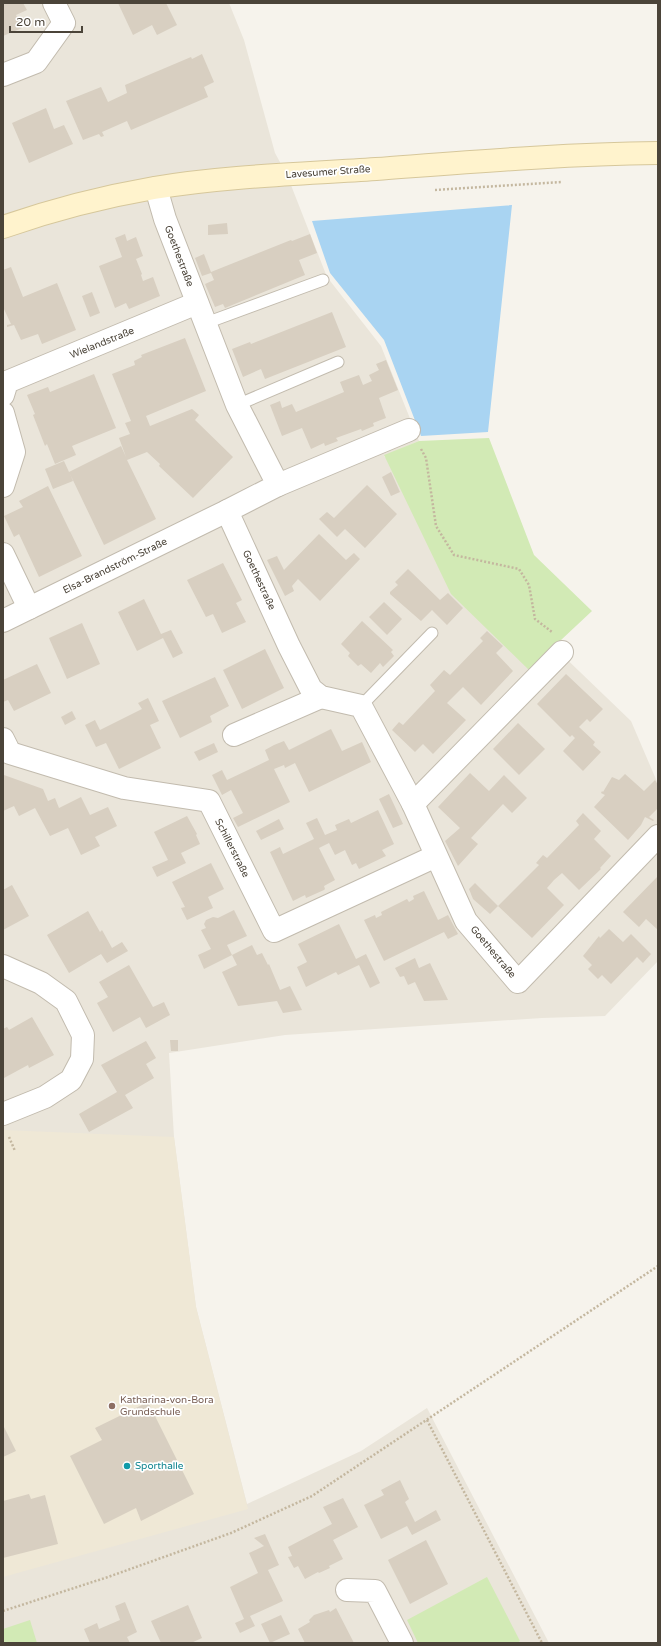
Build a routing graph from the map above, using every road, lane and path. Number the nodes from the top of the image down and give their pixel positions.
1 (54, 3) edge
2 (3, 75) edge
3 (658, 153) edge
4 (569, 181) dead end
5 (156, 188) junction
6 (432, 190) dead end
7 (3, 227) edge
8 (323, 280) dead end
9 (197, 303) junction
10 (206, 323) junction
11 (338, 362) dead end
12 (4, 383) edge
13 (237, 405) junction
14 (3, 413) edge
15 (409, 430) joint
16 (278, 485) junction
17 (3, 486) edge
18 (227, 511) junction
19 (3, 554) edge
20 (29, 608) junction
21 (3, 621) edge
22 (432, 633) dead end
23 (562, 652) joint
24 (321, 697) junction
25 (361, 706) junction
26 (234, 735) dead end
27 (3, 740) edge
28 (413, 804) junction
29 (658, 836) edge
30 (436, 856) junction
31 (3, 966) edge
32 (3, 1114) edge
33 (658, 1266) edge
34 (427, 1420) junction
35 (348, 1590) dead end
36 (3, 1611) edge
37 (402, 1643) edge
38 (542, 1643) edge

1 - 2 street
3 - 5 street, Lavesumer Straße
4 - 6 path
5 - 7 street, Lavesumer Straße
5 - 9 street, Goethestraße
8 - 10 lane
9 - 10 street, Goethestraße
9 - 12 street, Wielandstraße
10 - 13 street, Goethestraße
11 - 13 lane
13 - 16 street, Goethestraße
14 - 17 street
15 - 16 street
15 - 23 path
16 - 18 street
18 - 20 street, Elsa-Brandström-Straße
18 - 24 street, Goethestraße
19 - 20 street
20 - 21 street, Elsa-Brandström-Straße
22 - 25 lane
23 - 28 street
24 - 25 street
24 - 26 street
25 - 28 street, Goethestraße
27 - 30 street, Schillerstraße
28 - 30 street, Goethestraße
29 - 30 street, Goethestraße
31 - 32 street
33 - 34 path
34 - 36 path
34 - 38 path
35 - 37 street

